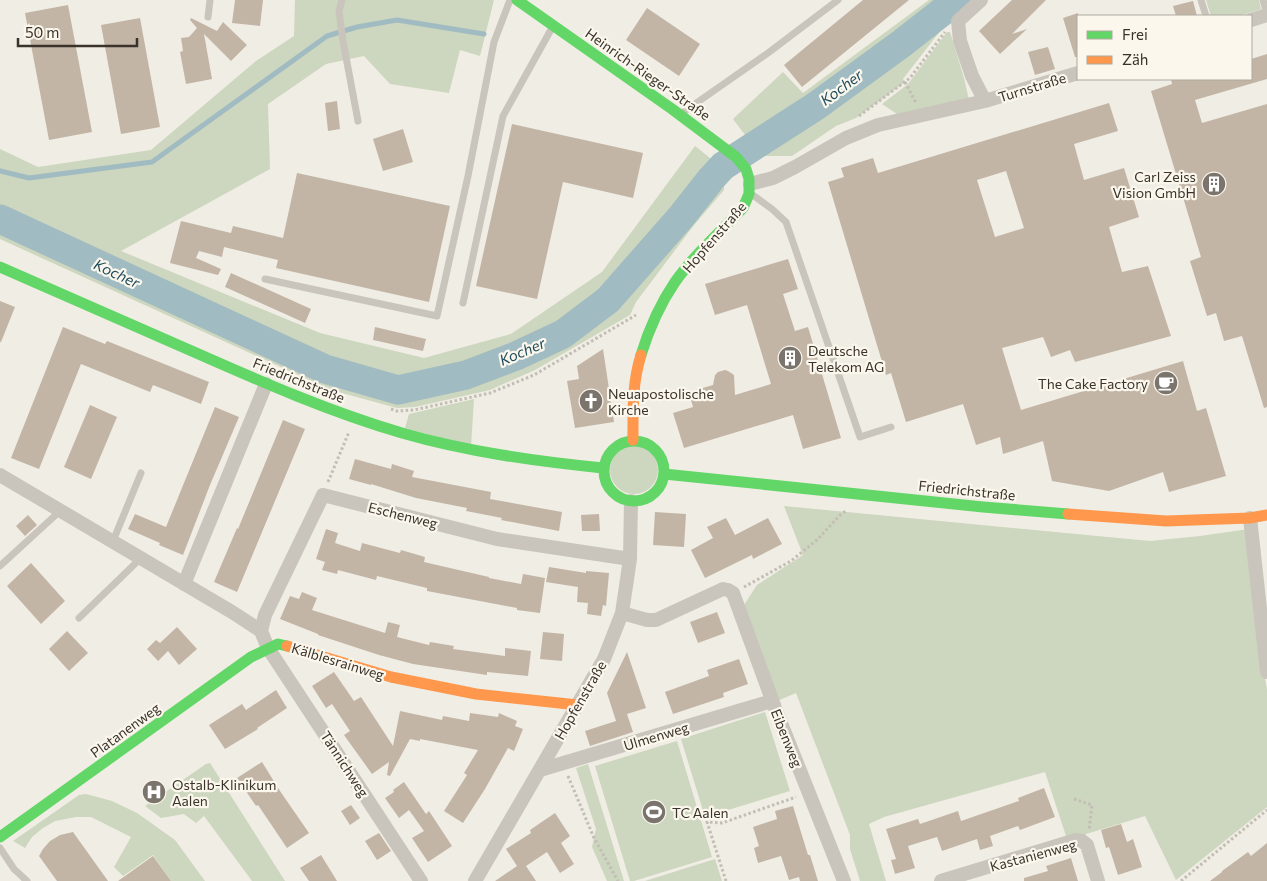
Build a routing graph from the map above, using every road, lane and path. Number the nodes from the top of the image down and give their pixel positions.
1 (210, 0) edge
2 (342, 0) edge
3 (838, 0) edge
4 (980, 0) edge
5 (1201, 0) edge
6 (1263, 0) edge
7 (519, 1) edge
8 (1267, 14) edge
9 (1206, 15) edge
10 (208, 17) dead end
11 (1252, 20) edge
12 (958, 21) junction
13 (553, 26) junction
14 (1077, 72) edge
15 (905, 82) junction
16 (985, 101) junction
17 (679, 114) junction
18 (922, 115) junction
19 (358, 122) dead end
20 (846, 138) junction
21 (750, 188) junction
22 (0, 268) edge
23 (265, 280) dead end
24 (463, 303) dead end
25 (640, 312) dead end
26 (266, 384) junction
27 (389, 409) dead end
28 (354, 418) junction
29 (890, 427) dead end
30 (633, 440) junction
31 (603, 468) junction
32 (141, 473) dead end
33 (664, 474) junction
34 (0, 475) edge
35 (868, 495) junction
36 (323, 496) junction
37 (631, 501) junction
38 (60, 511) junction
39 (1267, 515) edge
40 (1250, 518) junction
41 (112, 541) junction
42 (141, 558) junction
43 (630, 559) junction
44 (0, 566) edge
45 (184, 584) junction
46 (733, 593) junction
47 (622, 613) junction
48 (79, 618) dead end
49 (261, 631) junction
50 (268, 648) junction
51 (1267, 672) edge
52 (772, 701) junction
53 (578, 705) junction
54 (563, 763) junction
55 (540, 770) junction
56 (809, 793) junction
57 (1074, 799) dead end
58 (1267, 810) edge
59 (0, 837) edge
60 (1087, 845) junction
61 (0, 848) edge
62 (27, 881) edge
63 (421, 881) edge
64 (475, 881) edge
65 (618, 881) edge
66 (726, 881) edge
67 (844, 881) edge
68 (941, 881) edge
69 (1098, 881) edge
70 (1181, 881) edge

1 - 10 lane
2 - 19 lane
3 - 17 lane
4 - 12 street
5 - 9 lane
6 - 8 lane
7 - 13 main road, Heinrich-Rieger-Straße
7 - 23 lane
8 - 11 street
12 - 15 path
12 - 16 street
13 - 17 main road, Heinrich-Rieger-Straße
13 - 24 lane
14 - 16 street, Turnstraße
15 - 18 path
15 - 20 path
16 - 18 street, Hopfenstraße
17 - 21 main road, Heinrich-Rieger-Straße
18 - 20 street, Hopfenstraße
20 - 21 street, Hopfenstraße
21 - 29 lane
21 - 30 main road, Hopfenstraße
22 - 26 main road, Friedrichstraße
25 - 27 path
26 - 28 main road, Friedrichstraße
26 - 45 street
28 - 31 main road, Friedrichstraße
28 - 36 path
30 - 31 main road
30 - 33 main road
31 - 37 main road
32 - 41 lane
33 - 35 main road, Friedrichstraße
33 - 37 main road
34 - 38 street
35 - 40 main road, Friedrichstraße
35 - 46 path
36 - 43 street, Eschenweg
36 - 49 street
37 - 43 street, Hopfenstraße
38 - 41 street
38 - 44 lane
39 - 40 main road, Friedrichstraße
40 - 51 street
41 - 42 street
42 - 45 street
42 - 48 lane
43 - 47 street, Hopfenstraße
45 - 49 street
46 - 47 street
46 - 52 street, Eibenweg
47 - 53 street, Hopfenstraße
49 - 50 street
50 - 53 main road, Kälblesrainweg
50 - 59 main road, Platanenweg
50 - 63 street, Tännichweg
52 - 54 street, Ulmenweg
52 - 56 street, Eibenweg
53 - 55 street, Hopfenstraße
54 - 55 street, Ulmenweg
54 - 65 path
55 - 64 street, Hopfenstraße
56 - 66 path
56 - 67 street, Eibenweg
57 - 60 path
58 - 70 path
60 - 68 street, Kastanienweg
60 - 69 street, Kastanienweg
61 - 62 lane

